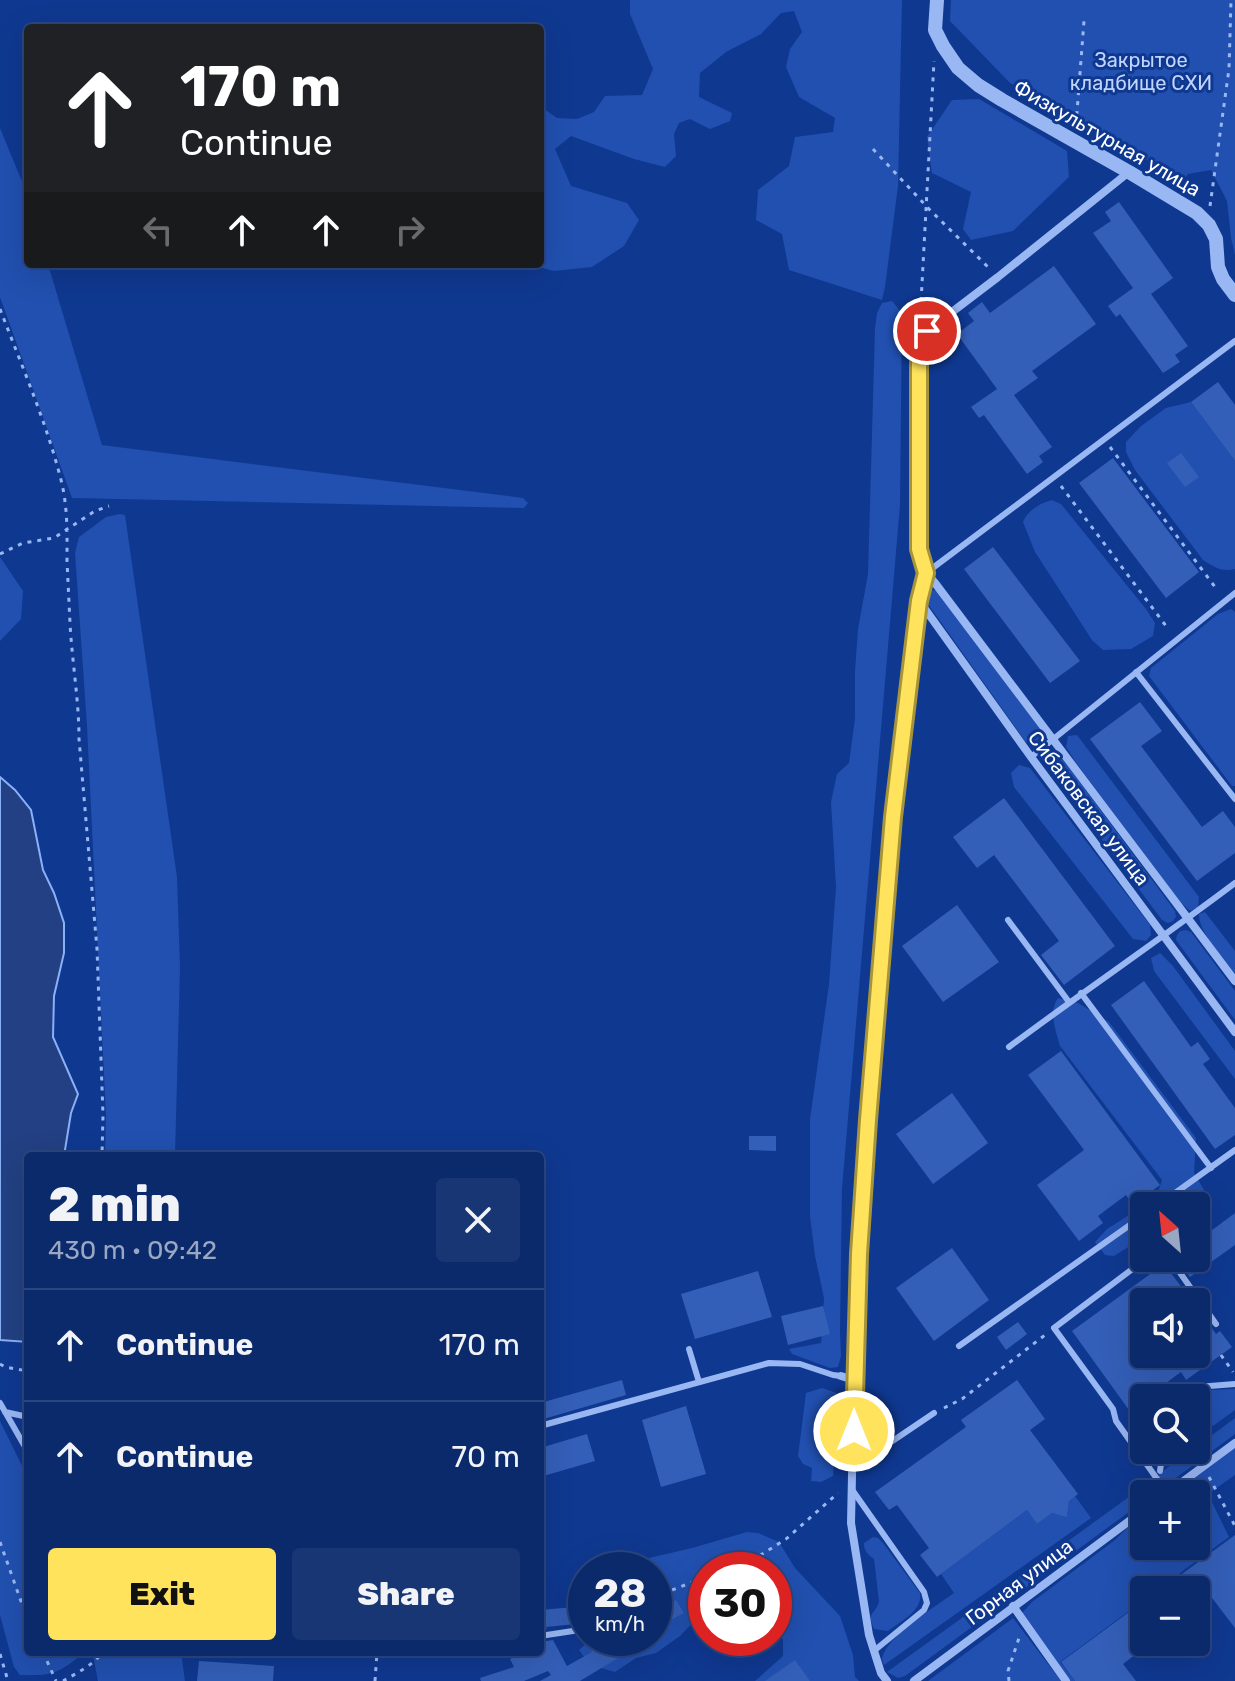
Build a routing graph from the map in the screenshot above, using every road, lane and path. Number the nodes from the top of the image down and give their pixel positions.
1 (937, 0) edge
2 (1231, 0) edge
3 (1084, 21) dead end
4 (934, 61) dead end
5 (1074, 141) junction
6 (873, 149) dead end
7 (1129, 172) junction
8 (925, 205) junction
9 (1209, 225) junction
10 (998, 277) junction
11 (1235, 295) edge
12 (0, 309) edge
13 (1235, 341) edge
14 (919, 344) junction
15 (1104, 439) junction
16 (1054, 477) junction
17 (109, 506) dead end
18 (67, 529) junction
19 (0, 554) edge
20 (926, 573) junction
21 (1235, 593) edge
22 (1226, 600) junction
23 (919, 601) junction
24 (1176, 639) junction
25 (1136, 672) junction
26 (1054, 739) junction
27 (1031, 757) junction
28 (1235, 799) edge
29 (893, 817) joint
30 (1235, 883) edge
31 (1187, 919) junction
32 (1008, 920) dead end
33 (1165, 936) junction
34 (1235, 981) edge
35 (880, 986) joint
36 (1081, 993) junction
37 (1069, 1002) junction
38 (1235, 1032) edge
39 (1009, 1047) dead end
40 (1235, 1150) edge
41 (102, 1152) edge
42 (1211, 1168) junction
43 (1177, 1192) edge
44 (1130, 1225) edge
45 (1130, 1271) edge
46 (1180, 1272) edge
47 (1216, 1324) dead end
48 (1054, 1328) junction
49 (959, 1346) dead end
50 (689, 1349) dead end
51 (1221, 1355) dead end
52 (0, 1364) edge
53 (24, 1370) edge
54 (1235, 1375) edge
55 (841, 1376) joint
56 (854, 1380) junction
57 (699, 1382) junction
58 (1235, 1384) edge
59 (1210, 1386) edge
60 (0, 1403) edge
61 (5, 1412) junction
62 (934, 1413) joint
63 (24, 1416) edge
64 (544, 1425) edge
65 (1210, 1428) edge
66 (1212, 1431) dead end
67 (1235, 1443) edge
68 (24, 1445) edge
69 (1161, 1464) edge
70 (854, 1467) junction
71 (1204, 1467) junction
72 (1160, 1471) dead end
73 (1156, 1480) edge
74 (1186, 1480) edge
75 (853, 1491) junction
76 (1130, 1520) edge
77 (1235, 1526) edge
78 (0, 1542) edge
79 (765, 1552) edge
80 (1013, 1606) junction
81 (24, 1610) edge
82 (1020, 1616) junction
83 (568, 1632) edge
84 (544, 1635) edge
85 (875, 1650) junction
86 (0, 1654) edge
87 (45, 1656) edge
88 (100, 1656) edge
89 (377, 1656) edge
90 (8, 1681) edge
91 (56, 1681) edge
92 (63, 1681) edge
93 (375, 1681) edge
94 (887, 1681) edge
95 (914, 1681) edge
96 (1009, 1681) edge
97 (1066, 1681) edge

1 - 5 street, Физкультурная улица
2 - 9 path
3 - 5 path
4 - 8 path
5 - 7 street, Физкультурная улица
6 - 8 path
7 - 9 street, Физкультурная улица
7 - 10 street
8 - 10 path
8 - 14 path
9 - 11 street, Физкультурная улица
10 - 14 street
12 - 18 path
13 - 15 lane
14 - 20 street
15 - 16 lane
15 - 22 path
16 - 20 lane
16 - 24 path
17 - 18 path
18 - 19 path
18 - 41 path
20 - 23 street
20 - 26 street, Сибаковская улица
21 - 22 lane
22 - 24 lane
23 - 27 street, Сибаковская улица
23 - 29 street
24 - 25 lane
25 - 26 lane
25 - 28 lane
26 - 27 lane
26 - 31 street, Сибаковская улица
27 - 33 street, Сибаковская улица
29 - 35 lane
30 - 31 lane
31 - 33 lane
31 - 34 street, Сибаковская улица
32 - 37 lane
33 - 36 lane
33 - 38 street, Сибаковская улица
35 - 56 street
36 - 37 lane
36 - 42 lane
37 - 39 lane
40 - 42 lane
42 - 43 lane
44 - 49 lane
45 - 48 lane
46 - 47 lane
48 - 62 path
48 - 73 lane
50 - 57 lane
51 - 54 path
52 - 53 path
55 - 56 street
55 - 57 lane
56 - 70 street
57 - 64 lane
58 - 59 lane
60 - 61 lane
61 - 63 lane
61 - 68 lane
62 - 70 lane
65 - 66 path
67 - 71 street
69 - 72 lane
70 - 75 street
71 - 74 street
71 - 77 path
75 - 79 path
75 - 85 street
75 - 85 lane
76 - 80 street, Горная улица
78 - 81 path
80 - 82 street
80 - 95 street, Горная улица
82 - 96 path
82 - 97 street
83 - 84 lane
85 - 94 street
86 - 90 path
87 - 91 path
88 - 92 path
89 - 93 path

